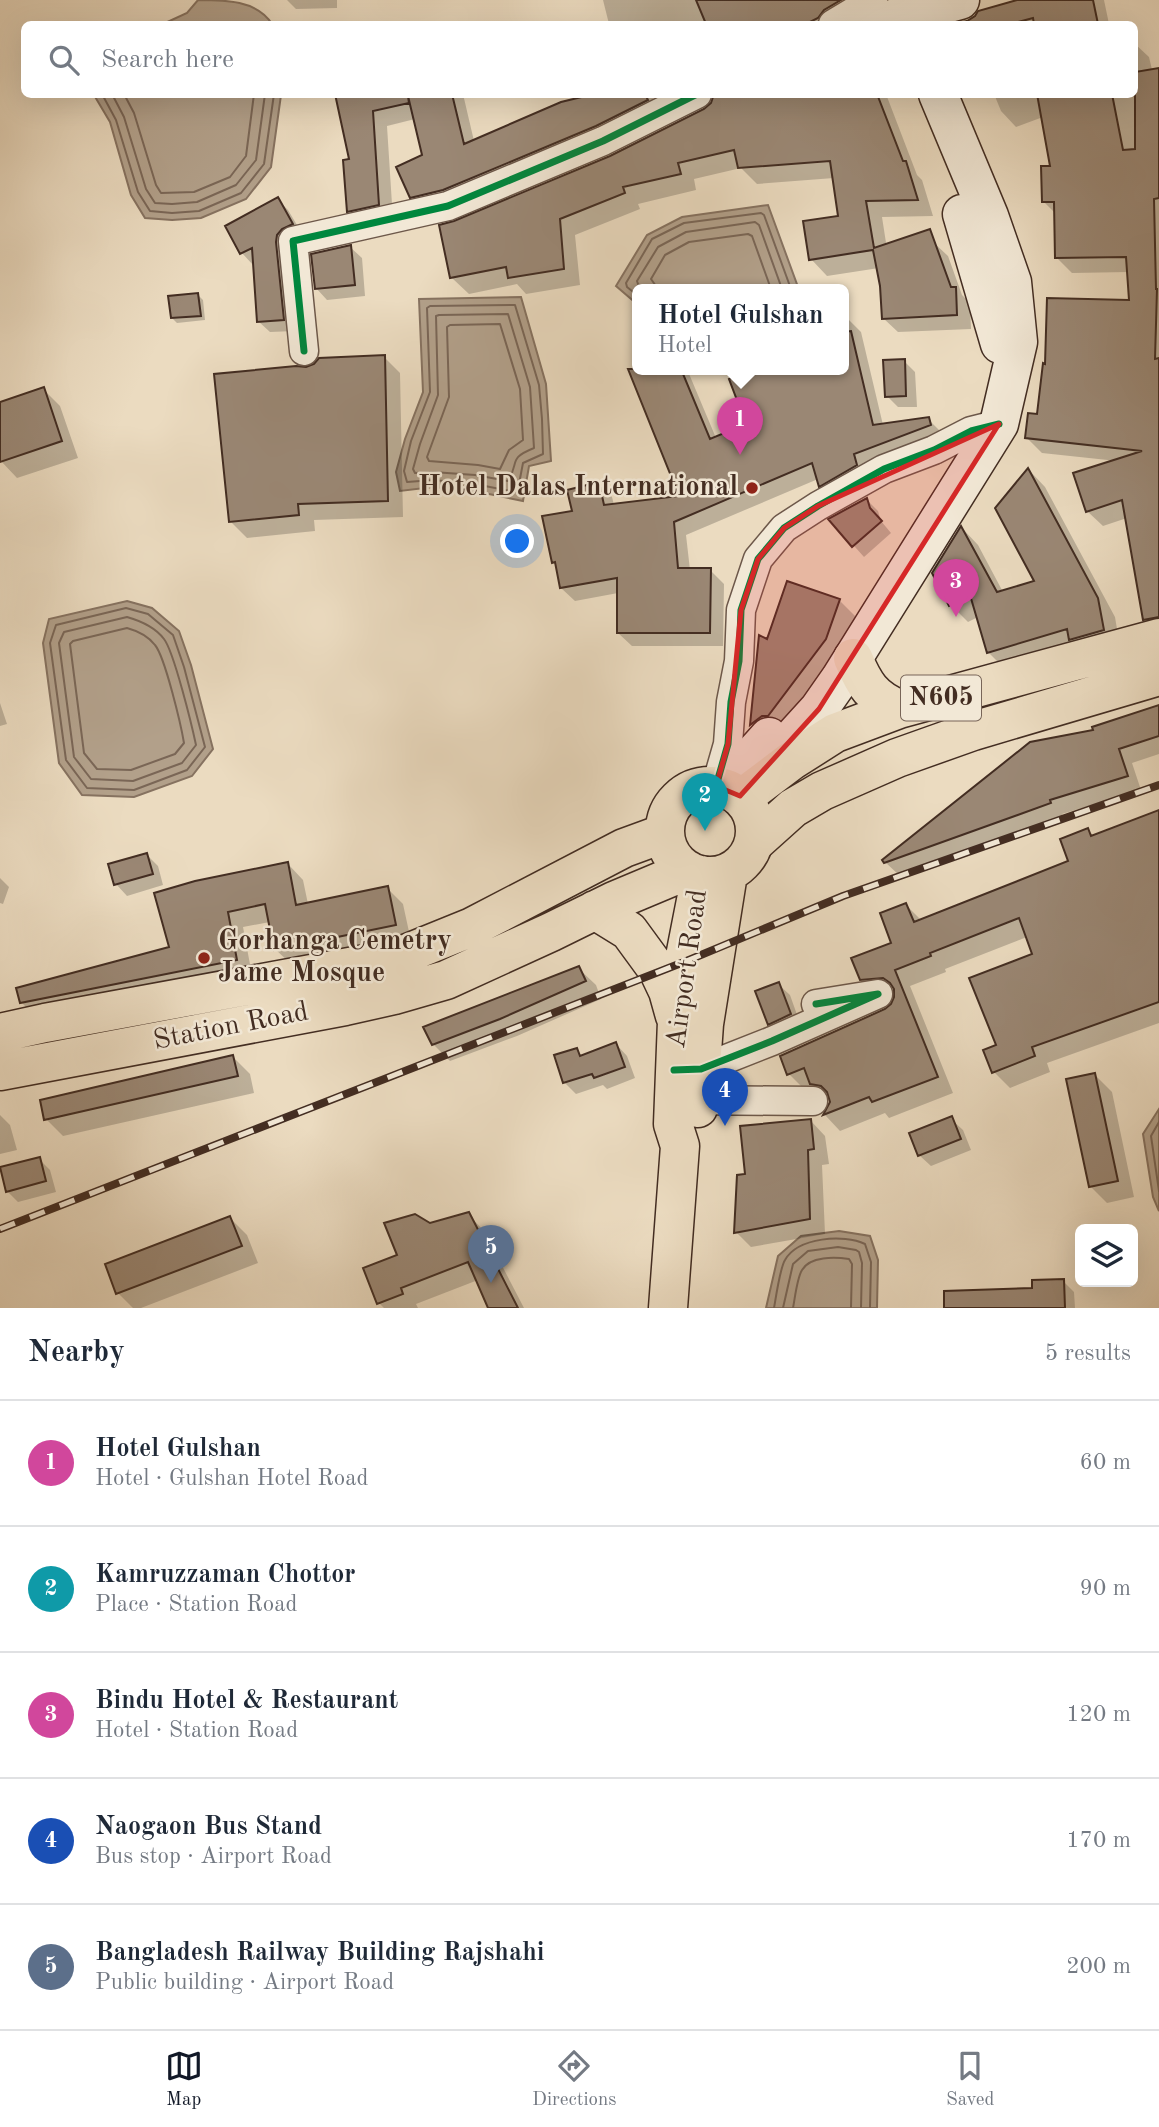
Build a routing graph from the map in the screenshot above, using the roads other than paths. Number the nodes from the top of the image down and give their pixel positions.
1 (960, 0) edge
2 (886, 11) edge
3 (844, 21) edge
4 (689, 98) edge
5 (913, 98) edge
6 (940, 98) edge
7 (304, 351) dead end
8 (985, 428) junction
9 (1159, 638) edge
10 (853, 658) junction
11 (1159, 676) edge
12 (899, 709) junction
13 (730, 792) junction
14 (665, 833) junction
15 (754, 843) junction
16 (706, 872) junction
17 (595, 910) junction
18 (816, 1004) dead end
19 (677, 1021) junction
20 (0, 1033) edge
21 (0, 1071) edge
22 (687, 1085) junction
23 (813, 1101) dead end
24 (668, 1308) edge

1 - 2 main road
2 - 3 street
4 - 7 street
5 - 8 main road
6 - 8 main road
8 - 10 main road
8 - 13 main road
8 - 13 street
9 - 12 main road, N605
10 - 12 main road
10 - 13 main road
11 - 15 main road, N605
12 - 13 main road, N605
13 - 14 main road, N605
13 - 15 main road
14 - 16 main road
14 - 20 main road, Station Road
15 - 16 main road, N605
16 - 17 main road, Station Road
16 - 19 main road, Airport Road
16 - 22 main road, Airport Road
17 - 19 main road
17 - 21 main road, Station Road
18 - 22 street
19 - 22 main road, Airport Road
22 - 23 street
22 - 24 main road, Airport Road

